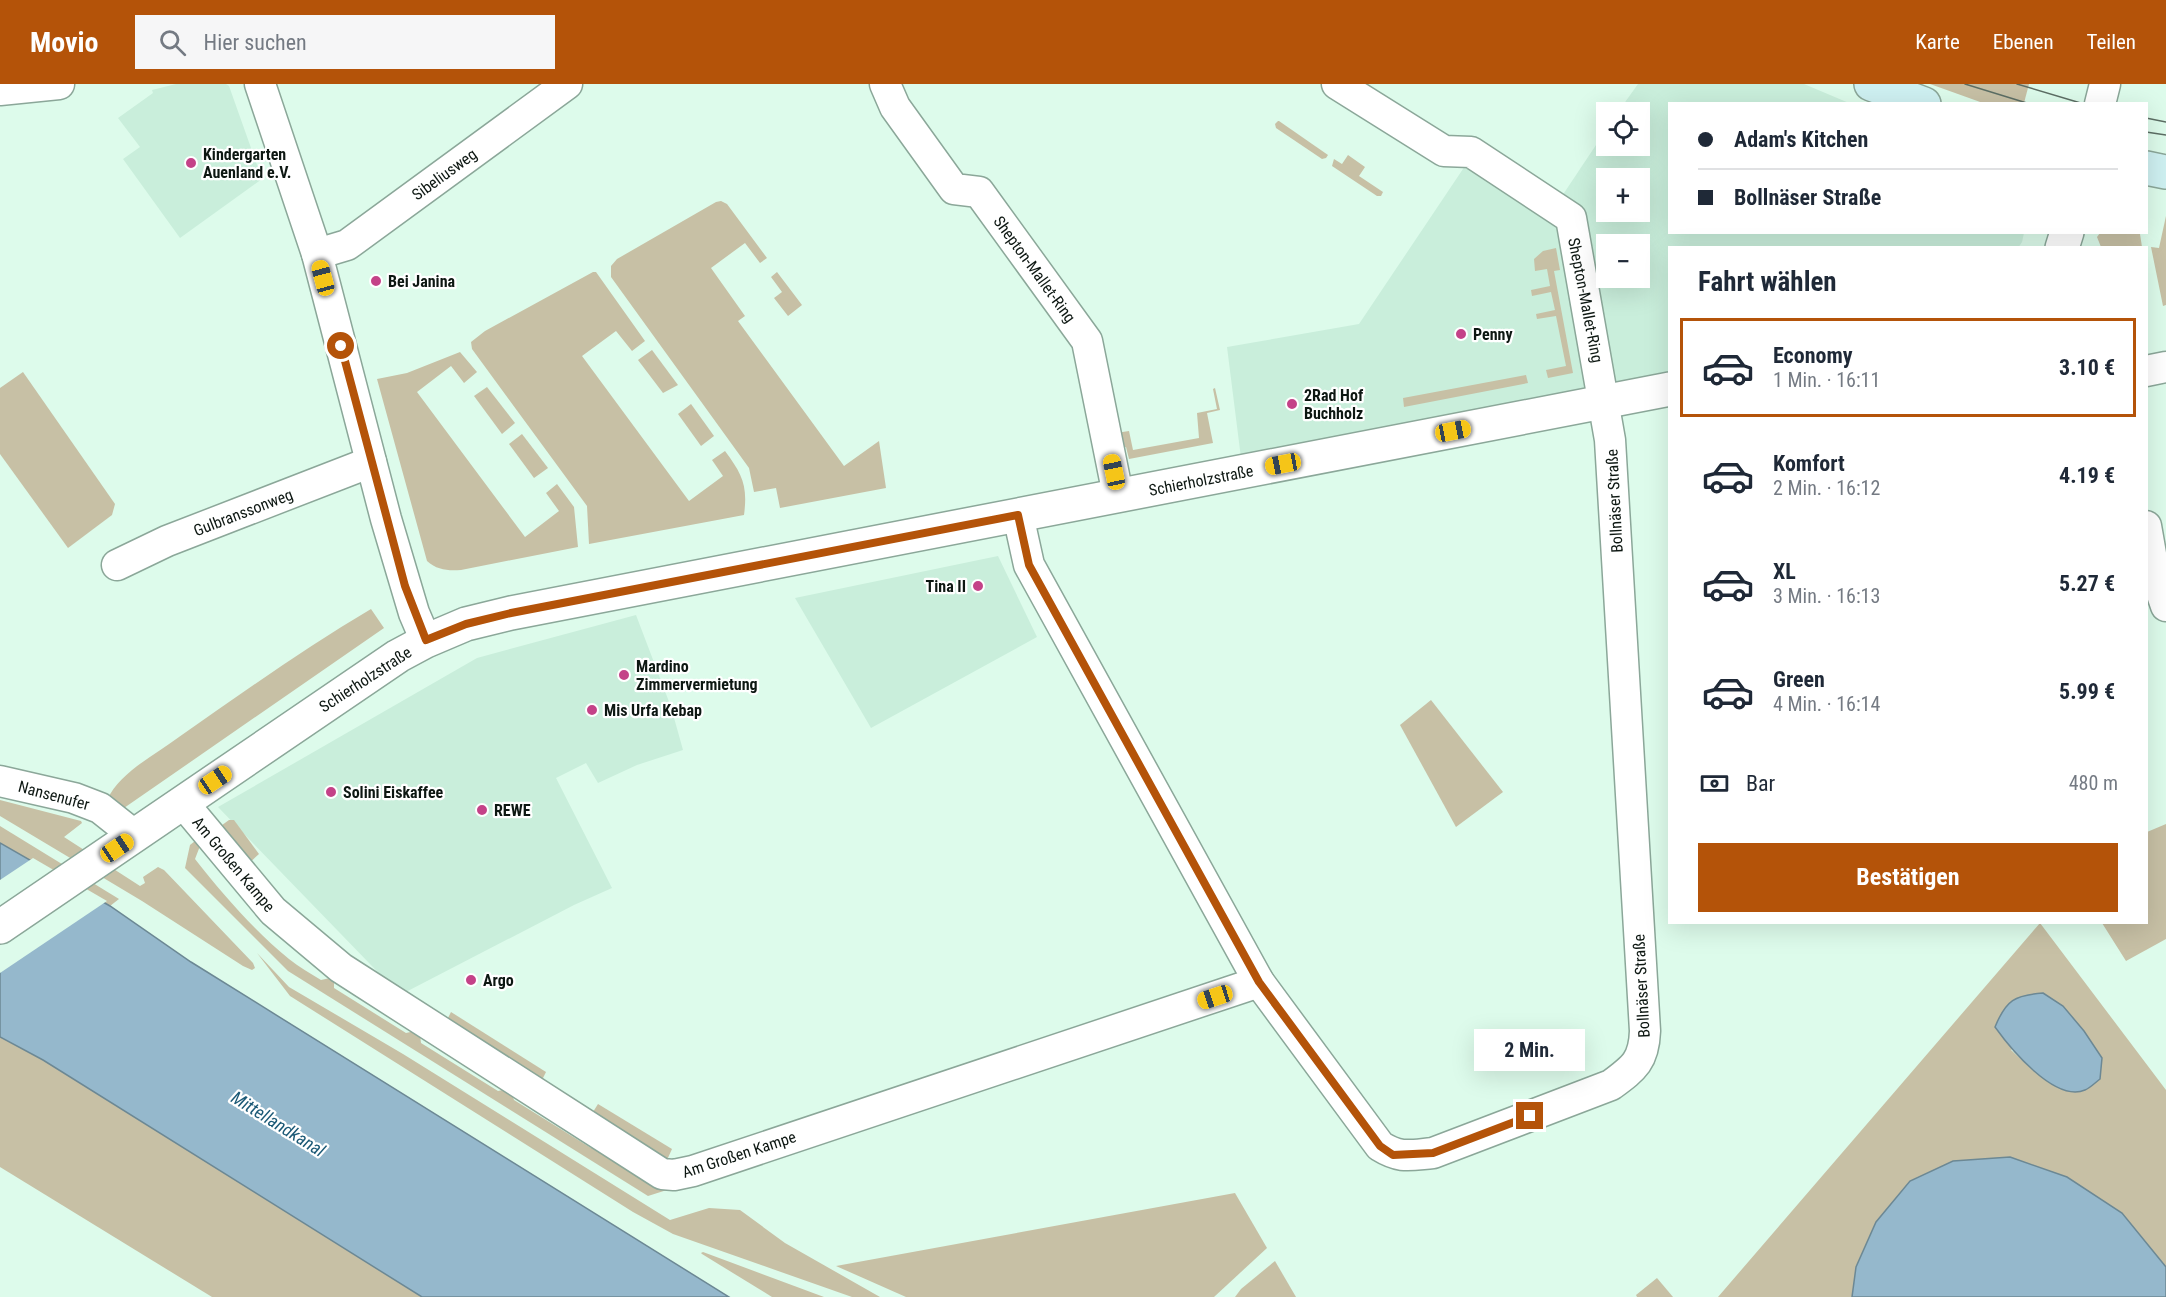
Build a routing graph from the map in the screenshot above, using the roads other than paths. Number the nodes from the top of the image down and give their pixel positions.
1 (59, 84) edge
2 (260, 84) edge
3 (567, 84) edge
4 (885, 84) edge
5 (1337, 84) edge
6 (1871, 84) edge
7 (2105, 84) edge
8 (0, 90) edge
9 (1919, 102) edge
10 (2100, 102) edge
11 (2148, 168) edge
12 (2166, 172) edge
13 (317, 255) junction
14 (2166, 367) edge
15 (2148, 371) edge
16 (1668, 389) edge
17 (1605, 401) junction
18 (371, 462) junction
19 (1118, 495) junction
20 (1018, 515) junction
21 (2148, 537) edge
22 (117, 565) dead end
23 (2166, 606) edge
24 (426, 640) junction
25 (0, 781) edge
26 (183, 803) junction
27 (134, 836) junction
28 (0, 927) edge
29 (1259, 982) junction

1 - 8 street
2 - 13 street
3 - 13 street, Sibeliusweg
4 - 19 street, Shepton-Mallet-Ring
5 - 17 street, Shepton-Mallet-Ring
6 - 9 main road
7 - 10 street
11 - 12 main road
13 - 18 street
14 - 15 street
16 - 17 street, Schierholzstraße
17 - 19 street, Schierholzstraße
17 - 29 street, Bollnäser Straße
18 - 22 street, Gulbranssonweg
18 - 24 street
19 - 20 street, Schierholzstraße
20 - 24 street, Schierholzstraße
20 - 29 street, Bollnäser Straße
21 - 23 street
24 - 26 street, Schierholzstraße
25 - 27 street, Nansenufer
26 - 27 street, Schierholzstraße
26 - 29 street, Am Großen Kampe
27 - 28 street, Schierholzstraße

